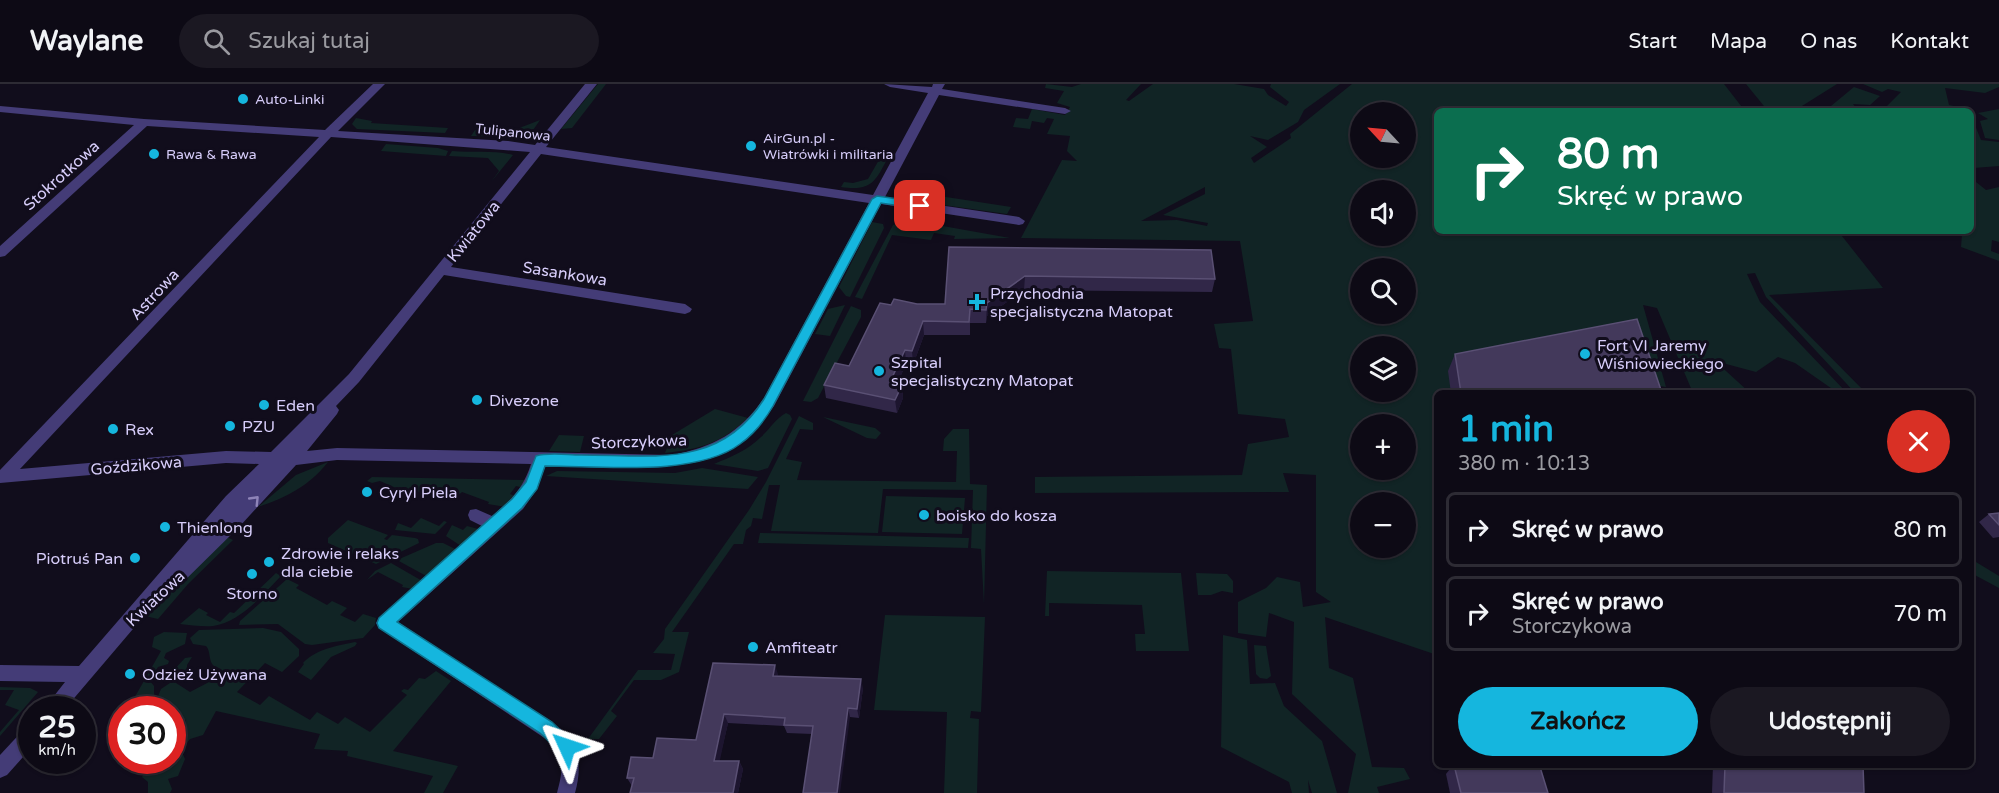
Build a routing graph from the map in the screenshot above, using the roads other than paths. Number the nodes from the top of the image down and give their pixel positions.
1 (379, 84) edge
2 (591, 84) edge
3 (890, 84) edge
4 (937, 87) edge
5 (0, 109) edge
6 (1065, 111) dead end
7 (144, 122) junction
8 (328, 134) junction
9 (538, 150) junction
10 (877, 199) junction
11 (1019, 221) dead end
12 (0, 253) edge
13 (441, 270) junction
14 (685, 309) dead end
15 (354, 378) junction
16 (272, 459) junction
17 (294, 459) junction
18 (540, 460) junction
19 (2, 477) edge
20 (476, 514) dead end
21 (494, 525) junction
22 (122, 629) junction
23 (0, 673) edge
24 (83, 674) junction
25 (64, 696) edge
26 (18, 749) edge
27 (0, 769) edge
28 (566, 793) edge

1 - 8 street, Astrowa
2 - 9 street, Kwiatowa
3 - 4 street
4 - 6 street
4 - 10 street, Storczykowa
5 - 7 street, Tulipanowa
7 - 8 street, Tulipanowa
7 - 12 street, Stokrotkowa
8 - 9 street, Tulipanowa
8 - 19 street, Astrowa
9 - 10 street, Tulipanowa
9 - 13 street, Kwiatowa
10 - 11 street, Tulipanowa
10 - 18 street, Storczykowa
13 - 14 street, Sasankowa
13 - 15 street, Kwiatowa
15 - 16 street, Kwiatowa
15 - 17 street, Kwiatowa
16 - 17 street, Storczykowa
16 - 19 street, Goździkowa
16 - 22 street, Kwiatowa
17 - 18 street, Storczykowa
22 -> 17 street, Kwiatowa
18 - 21 street
20 - 21 street
21 - 28 street
22 - 24 street, Kwiatowa
23 - 24 street
24 - 25 street, Kwiatowa
26 - 27 street

